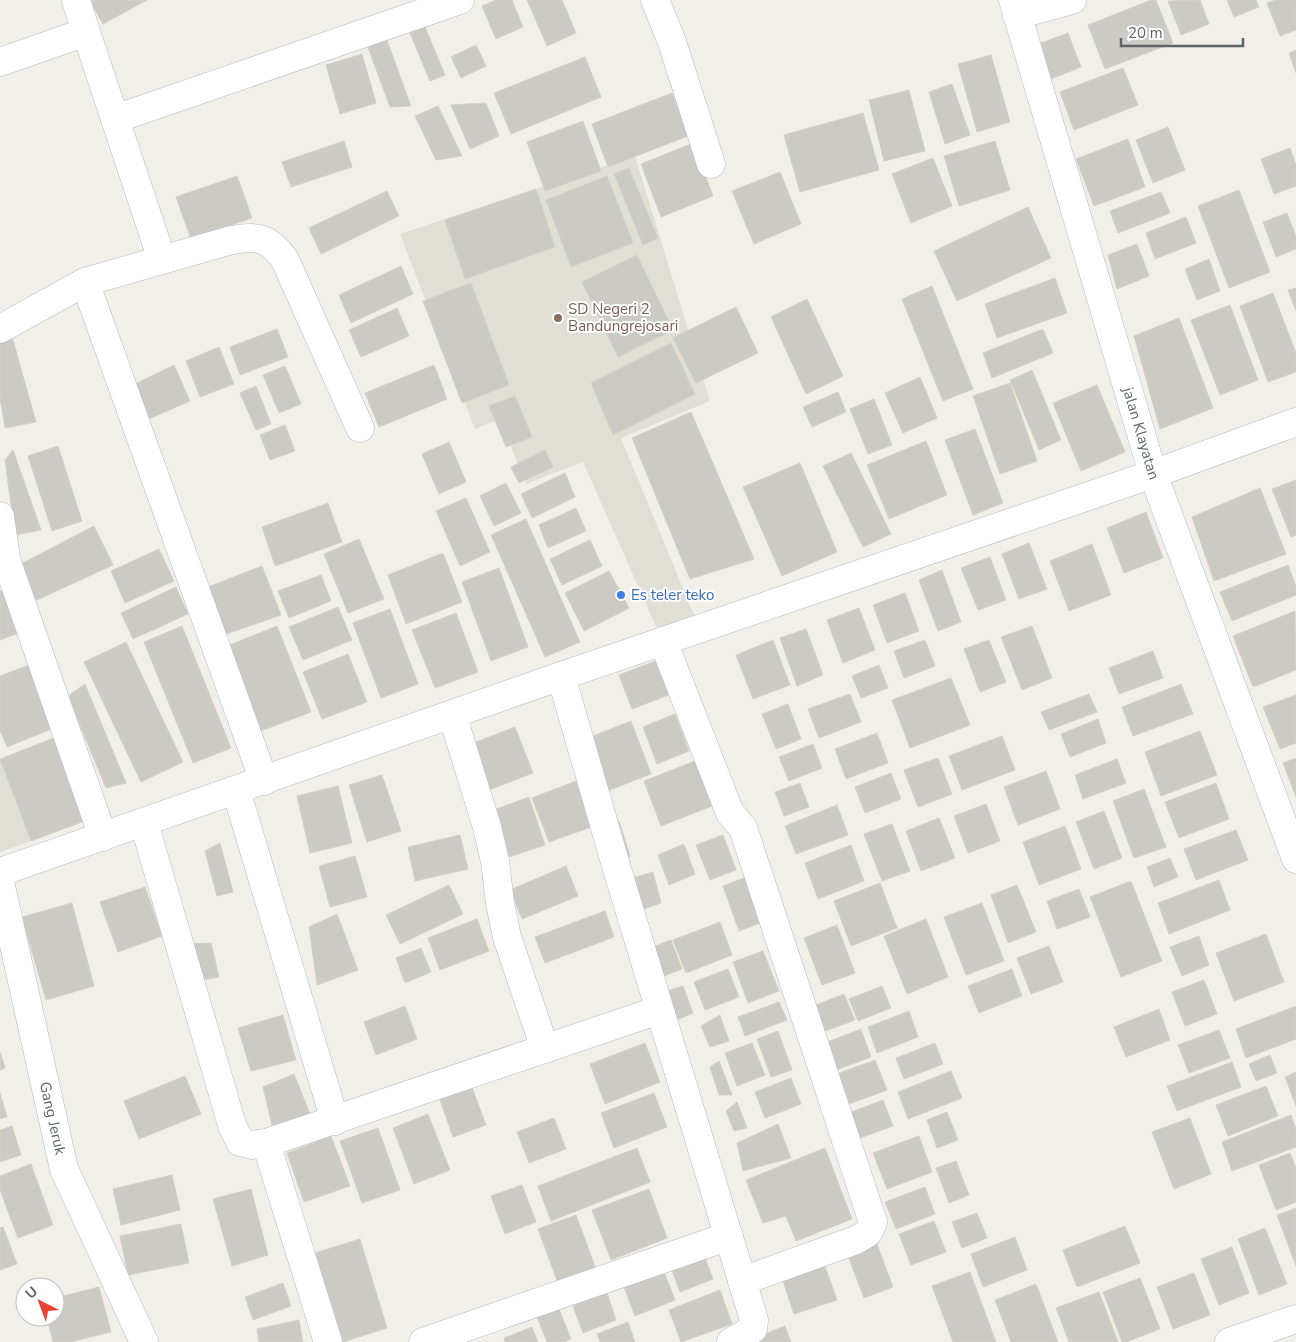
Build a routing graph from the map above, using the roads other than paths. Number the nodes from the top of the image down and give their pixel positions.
1 (76, 0) edge
2 (460, 0) edge
3 (654, 0) edge
4 (1072, 0) edge
5 (1015, 7) edge
6 (86, 32) junction
7 (0, 62) edge
8 (115, 119) junction
9 (712, 164) dead end
10 (162, 260) junction
11 (85, 282) junction
12 (0, 329) edge
13 (1296, 422) edge
14 (360, 428) dead end
15 (1153, 474) junction
16 (0, 516) edge
17 (663, 641) junction
18 (561, 676) junction
19 (452, 714) junction
20 (264, 781) junction
21 (236, 790) junction
22 (144, 822) junction
23 (103, 837) junction
24 (1296, 859) edge
25 (0, 872) edge
26 (0, 882) edge
27 (659, 1010) junction
28 (545, 1049) junction
29 (335, 1121) junction
30 (266, 1144) junction
31 (729, 1236) junction
32 (742, 1281) junction
33 (1296, 1319) edge
34 (144, 1342) edge
35 (328, 1342) edge
36 (424, 1342) edge
37 (731, 1342) edge
38 (1229, 1342) edge

1 - 6 street
2 - 8 street
3 - 9 street
4 - 5 street
5 - 15 street, jalan Klayatan
6 - 7 street
6 - 8 street
8 - 10 street
10 - 11 street
10 - 14 street
11 - 12 street
11 - 20 street
13 - 15 street
15 - 17 street
15 - 24 street, jalan Klayatan
16 - 23 street
17 - 18 street
17 - 32 street
18 - 19 street
18 - 27 street
19 - 20 street
19 - 28 street
20 - 21 street
21 - 22 street
21 - 29 street
22 - 23 street
22 - 30 street
23 - 25 street
26 - 34 street, Gang Jeruk
27 - 28 street
27 - 31 street
28 - 29 street
29 - 30 street
30 - 35 street
31 - 32 street
31 - 36 street
32 - 37 street
33 - 38 street

